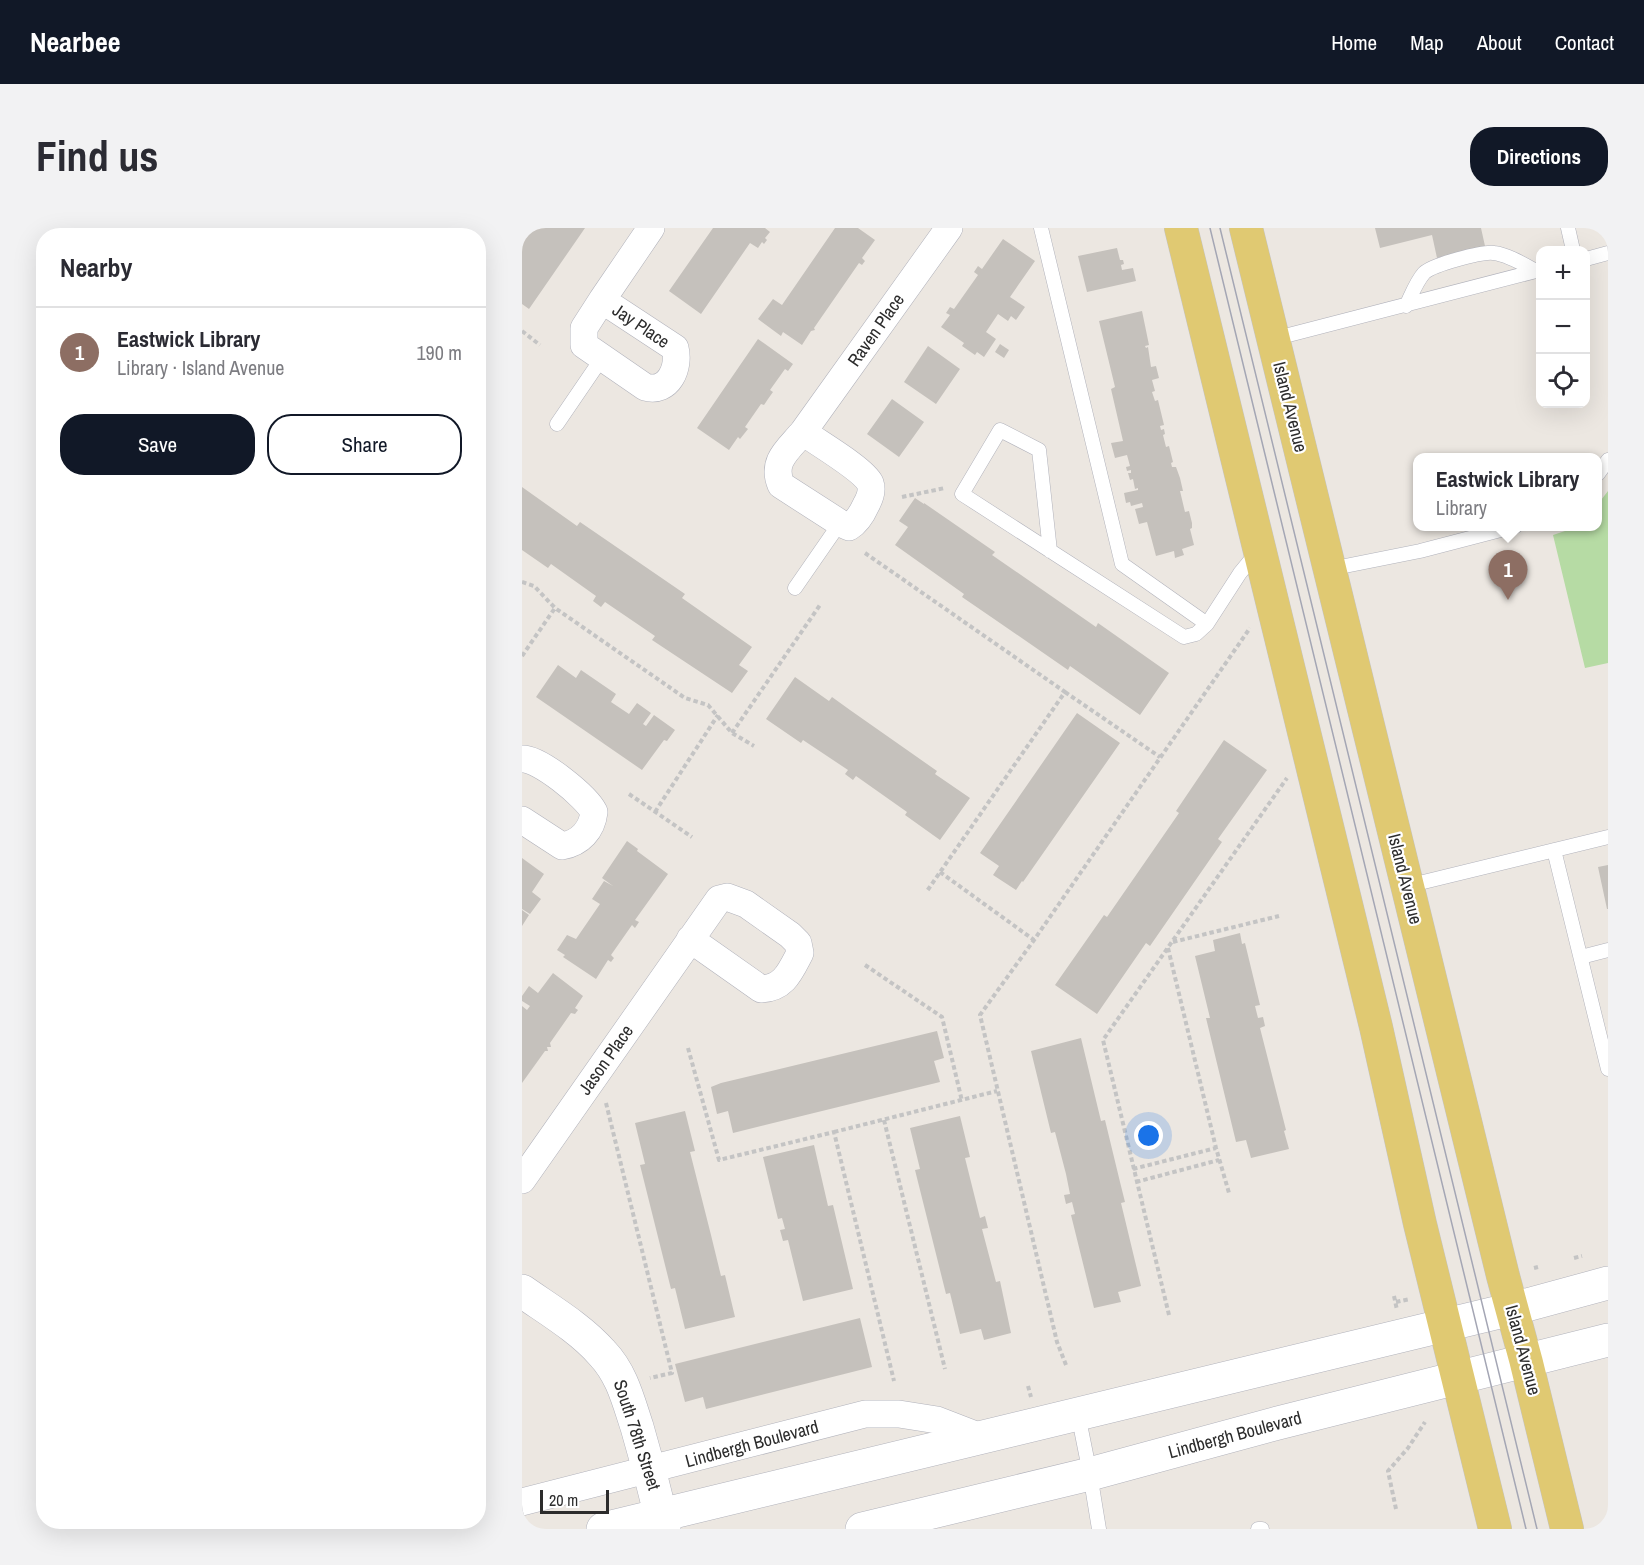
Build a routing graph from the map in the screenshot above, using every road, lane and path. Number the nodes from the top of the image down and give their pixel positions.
1 (651, 228) edge
2 (949, 228) edge
3 (1041, 228) edge
4 (1181, 228) edge
5 (1246, 228) edge
6 (1608, 253) edge
7 (1590, 258) edge
8 (1536, 270) edge
9 (1536, 272) edge
10 (602, 300) junction
11 (1406, 306) junction
12 (522, 331) edge
13 (1273, 339) junction
14 (540, 345) dead end
15 (602, 358) junction
16 (557, 424) dead end
17 (803, 432) junction
18 (962, 494) junction
19 (902, 497) dead end
20 (840, 523) junction
21 (1497, 531) edge
22 (1260, 550) junction
23 (1050, 551) junction
24 (865, 553) dead end
25 (1330, 569) junction
26 (522, 582) edge
27 (795, 588) dead end
28 (820, 605) dead end
29 (555, 608) junction
30 (1207, 624) junction
31 (1252, 625) dead end
32 (522, 656) edge
33 (1065, 692) junction
34 (718, 715) junction
35 (732, 733) junction
36 (754, 746) dead end
37 (1160, 757) junction
38 (522, 759) edge
39 (1289, 776) dead end
40 (629, 794) dead end
41 (655, 812) junction
42 (522, 820) edge
43 (692, 837) dead end
44 (1608, 837) edge
45 (1554, 850) junction
46 (940, 872) junction
47 (1407, 886) junction
48 (927, 891) dead end
49 (1279, 916) dead end
50 (690, 939) dead end
51 (1034, 940) junction
52 (1173, 942) junction
53 (1168, 948) junction
54 (1608, 950) edge
55 (1581, 957) junction
56 (865, 965) dead end
57 (1602, 1021) edge
58 (688, 1048) dead end
59 (1608, 1069) edge
60 (997, 1091) junction
61 (605, 1099) dead end
62 (962, 1101) junction
63 (884, 1120) junction
64 (834, 1132) junction
65 (1216, 1148) junction
66 (1219, 1160) junction
67 (1133, 1169) junction
68 (522, 1180) edge
69 (1136, 1182) junction
70 (1229, 1193) dead end
71 (1582, 1256) dead end
72 (1574, 1258) dead end
73 (1608, 1283) edge
74 (522, 1291) edge
75 (1394, 1296) dead end
76 (1410, 1299) dead end
77 (1396, 1302) junction
78 (1512, 1310) junction
79 (1398, 1314) dead end
80 (1169, 1315) dead end
81 (1445, 1325) junction
82 (1608, 1340) edge
83 (1526, 1360) junction
84 (1066, 1365) dead end
85 (945, 1369) dead end
86 (1458, 1377) junction
87 (894, 1381) dead end
88 (622, 1384) junction
89 (1078, 1414) junction
90 (1425, 1422) dead end
91 (981, 1437) junction
92 (650, 1470) junction
93 (1090, 1474) junction
94 (522, 1502) edge
95 (1396, 1509) dead end
96 (663, 1522) edge
97 (603, 1529) edge
98 (862, 1529) edge
99 (1099, 1529) edge
100 (1495, 1529) edge
101 (1567, 1529) edge

1 - 10 street, Jay Place
2 - 17 street, Raven Place
3 - 30 lane
4 - 22 main road
5 - 13 main road, Island Avenue
6 - 7 lane
8 - 11 lane
9 - 11 lane
10 - 15 street, Jay Place
10 - 15 street, Jay Place
11 - 13 lane
12 - 14 path
13 - 25 main road, Island Avenue
15 - 16 lane
17 - 20 street, Raven Place
17 - 20 street
18 - 19 path
18 - 23 lane
18 - 23 lane
20 - 27 lane
21 - 25 lane
22 - 30 lane
22 - 81 main road
23 - 30 lane
24 - 33 path
25 - 47 main road, Island Avenue
26 - 29 path
28 - 35 path
29 - 32 path
29 - 34 path
31 - 37 path
33 - 37 path
33 - 46 path
34 - 35 path
34 - 41 path
35 - 36 path
37 - 51 path
38 - 42 street
39 - 52 path
40 - 41 path
41 - 43 path
44 - 45 lane
45 - 47 lane
45 - 55 lane
46 - 48 path
46 - 51 path
47 - 78 main road, Island Avenue
49 - 52 path
50 - 68 street, Jason Place
51 - 60 path
52 - 53 path
53 - 65 path
53 - 67 path
54 - 55 lane
55 - 57 lane
56 - 62 path
57 - 59 lane
58 - 64 path
60 - 62 path
60 - 84 path
61 - 88 path
62 - 63 path
63 - 64 path
63 - 85 path
64 - 87 path
65 - 66 path
65 - 67 path
66 - 69 path
66 - 70 path
67 - 69 path
69 - 80 path
71 - 72 path
73 - 78 main road
74 - 88 main road, South 78th Street
75 - 77 path
76 - 77 path
77 - 79 path
78 - 81 main road
78 - 83 main road, Island Avenue
81 - 86 main road
81 - 89 main road
82 - 83 main road, Lindbergh Boulevard
83 - 86 main road, Lindbergh Boulevard
83 - 101 main road, Island Avenue
86 - 93 main road, Lindbergh Boulevard
86 - 100 main road
88 - 92 main road, South 78th Street
89 - 91 main road
89 - 93 lane
90 - 95 path
91 - 92 street, Lindbergh Boulevard
91 - 96 main road
92 - 94 street, Lindbergh Boulevard
92 - 96 main road, South 78th Street
93 - 98 main road, Lindbergh Boulevard
93 - 99 lane
96 - 97 main road

